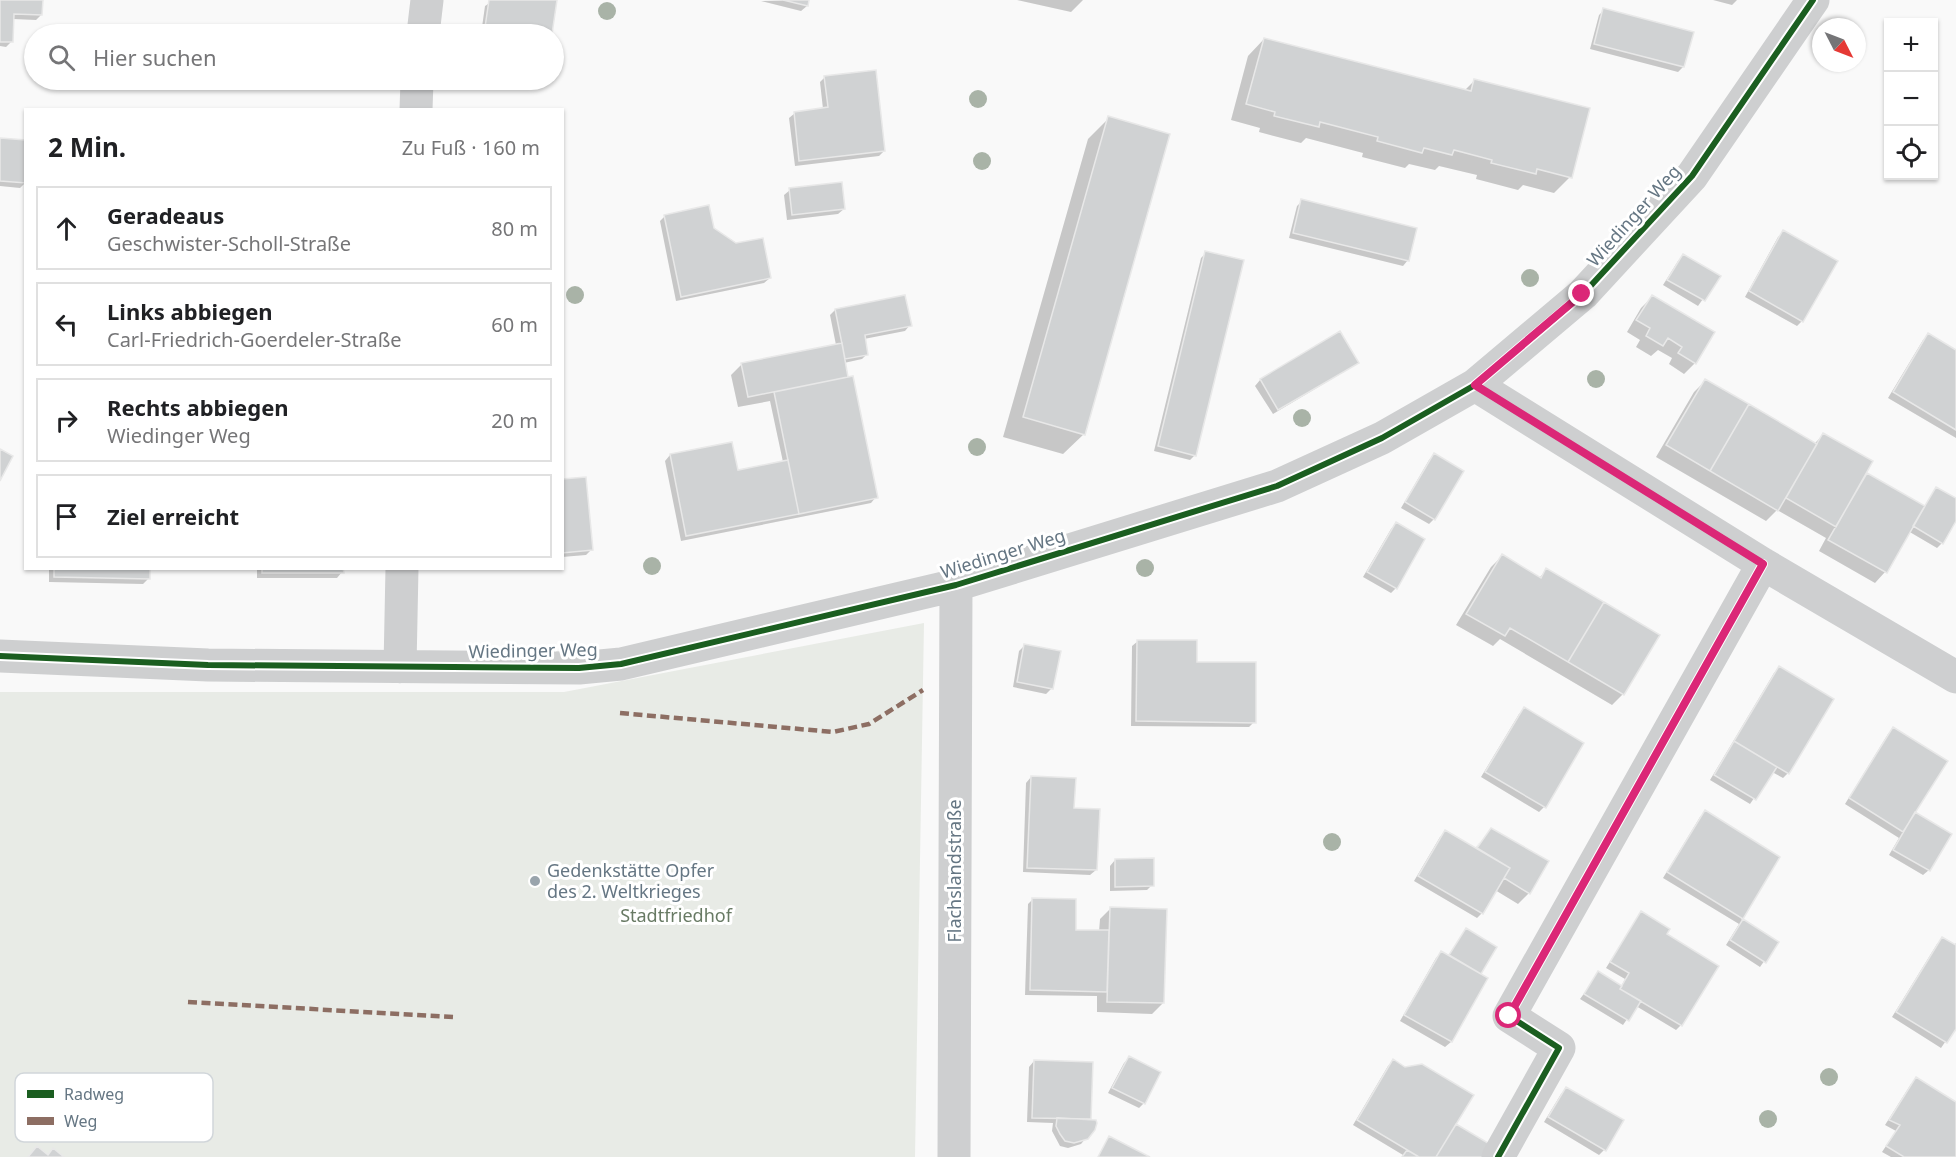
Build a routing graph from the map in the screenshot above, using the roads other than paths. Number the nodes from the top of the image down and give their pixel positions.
1 (427, 0) edge
2 (1813, 0) edge
3 (424, 24) edge
4 (417, 90) edge
5 (416, 108) edge
6 (1475, 385) junction
7 (1763, 564) junction
8 (402, 570) edge
9 (956, 585) junction
10 (0, 656) edge
11 (400, 667) junction
12 (1956, 677) edge
13 (954, 1157) edge
14 (1498, 1157) edge

1 - 3 street
2 - 6 street, Wiedinger Weg
4 - 5 street
6 - 7 street
6 - 9 street, Wiedinger Weg
7 - 12 street
7 - 14 street
8 - 11 street
9 - 11 street, Wiedinger Weg
9 - 13 street, Flachslandstraße
10 - 11 street, Wiedinger Weg

